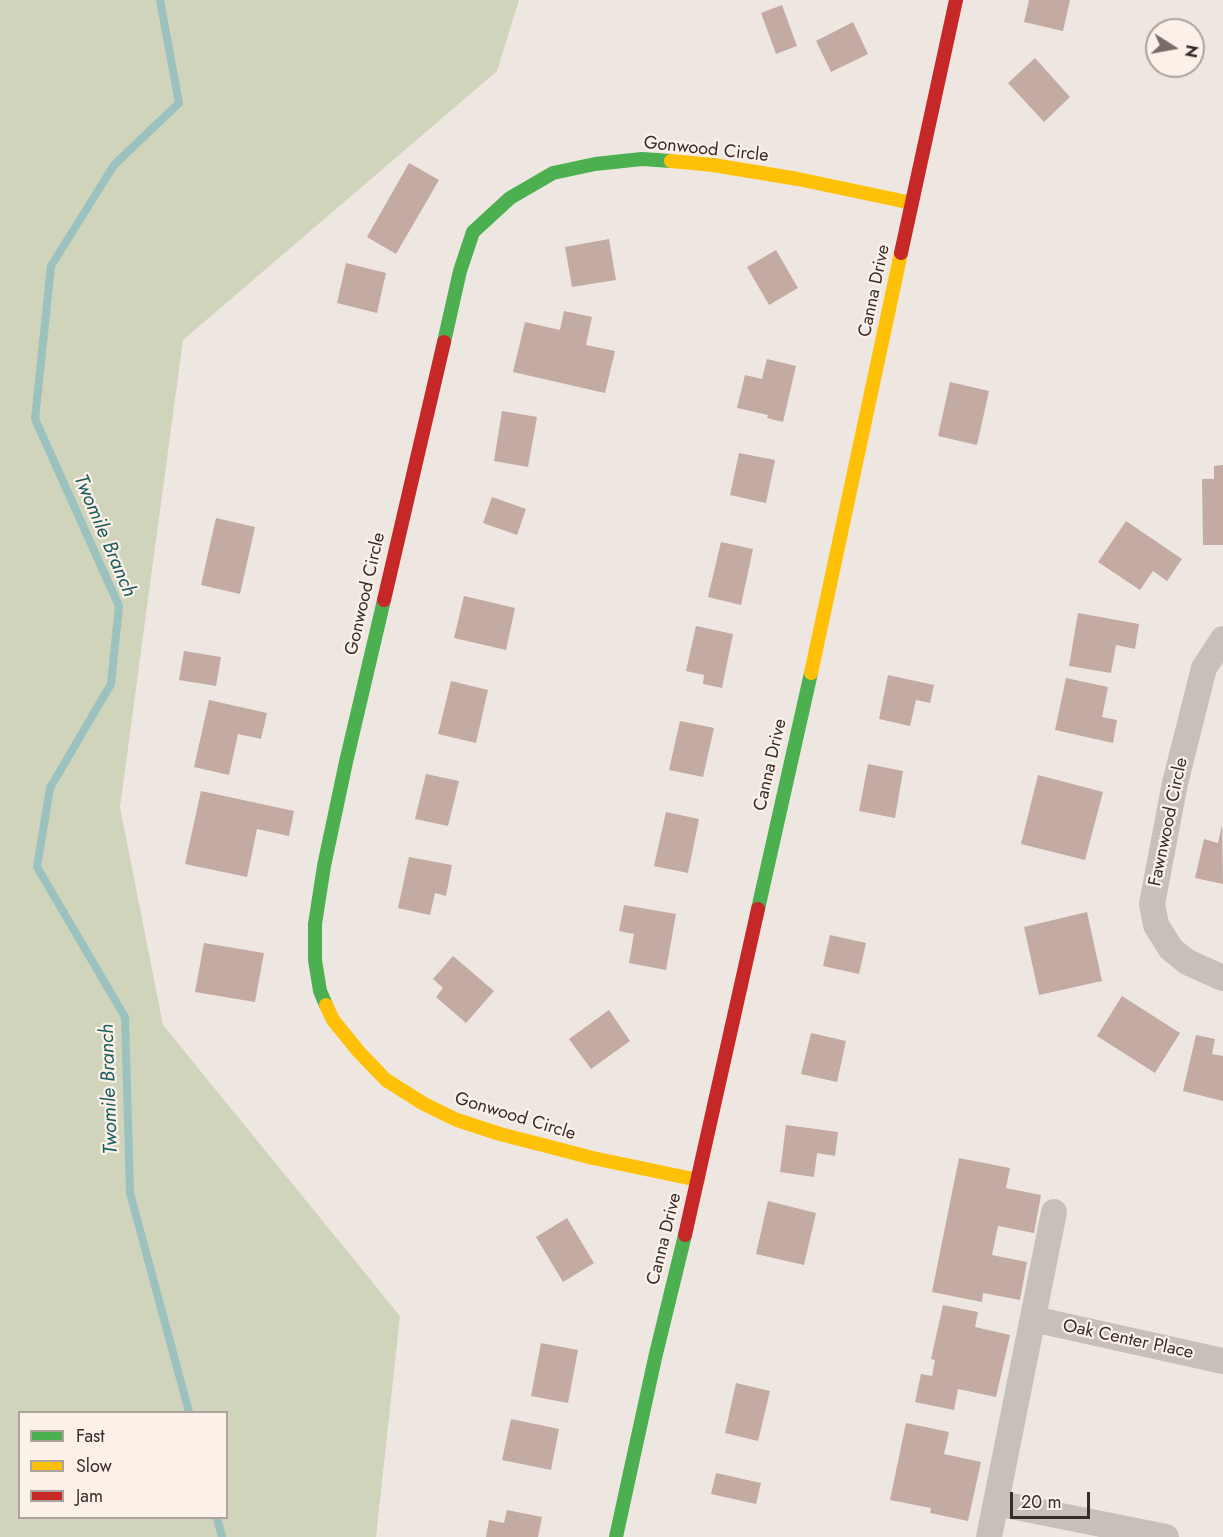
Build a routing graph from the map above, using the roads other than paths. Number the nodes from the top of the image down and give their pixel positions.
1 (956, 0) edge
2 (912, 204) junction
3 (1223, 639) edge
4 (1223, 978) edge
5 (698, 1180) junction
6 (1054, 1212) dead end
7 (1033, 1319) junction
8 (1223, 1360) edge
9 (996, 1503) junction
10 (616, 1537) edge
11 (989, 1537) edge
12 (1166, 1537) edge

1 - 2 street, Canna Drive
2 - 5 street, Canna Drive
2 - 5 street, Gonwood Circle
3 - 4 street, Fawnwood Circle
5 - 10 street, Canna Drive
6 - 7 street
7 - 8 street, Oak Center Place
7 - 9 street
9 - 11 street
9 - 12 street

